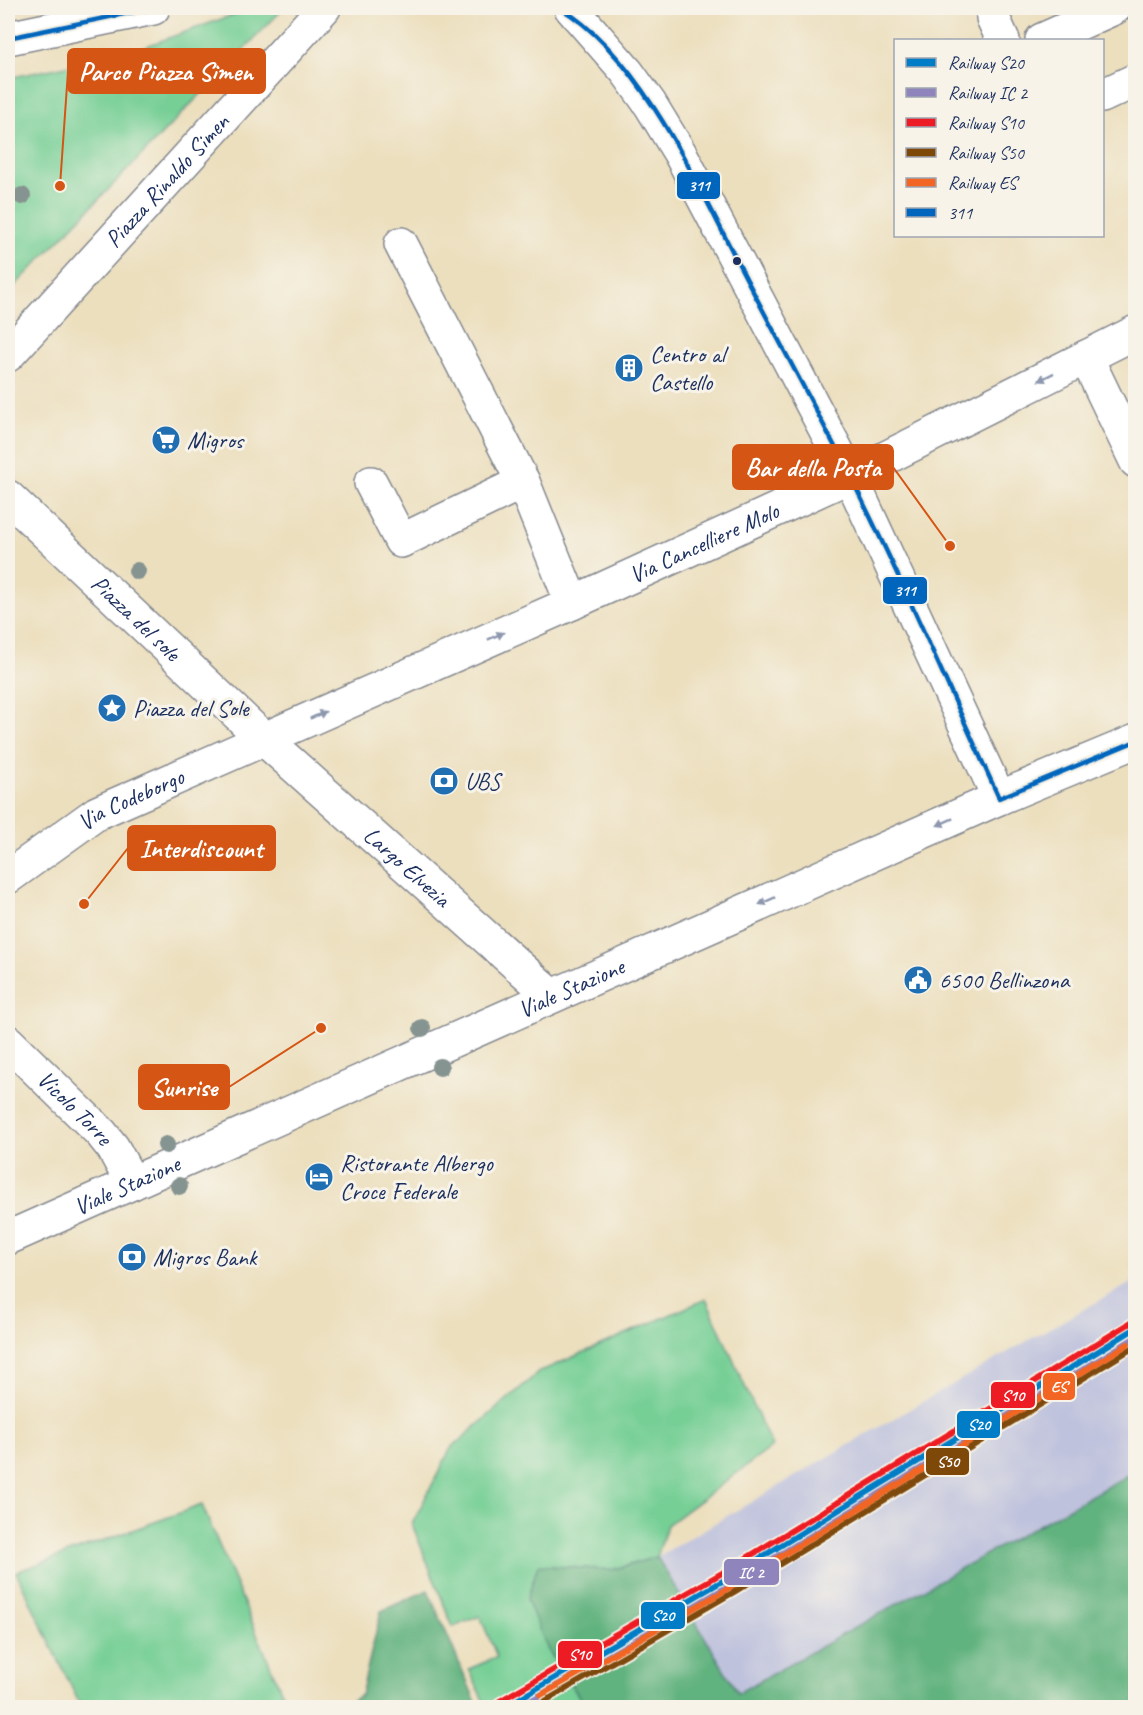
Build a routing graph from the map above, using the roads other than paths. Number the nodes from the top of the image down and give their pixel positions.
1 (153, 8) edge
2 (324, 8) edge
3 (994, 8) edge
4 (1114, 8) edge
5 (568, 9) edge
6 (8, 38) edge
7 (1003, 39) edge
8 (1044, 39) edge
9 (1136, 80) edge
10 (1104, 95) edge
11 (401, 244) dead end
12 (1136, 332) edge
13 (8, 354) edge
14 (1086, 357) junction
15 (1128, 426) edge
16 (1136, 461) edge
17 (850, 476) junction
18 (523, 482) junction
19 (371, 483) dead end
20 (8, 497) edge
21 (572, 603) junction
22 (264, 739) junction
23 (1136, 741) edge
24 (999, 798) junction
25 (8, 877) edge
26 (552, 996) junction
27 (8, 1042) edge
28 (132, 1183) junction
29 (8, 1238) edge

1 - 6 street
2 - 13 street, Piazza Rinaldo Simen
3 - 7 street
4 - 8 street
5 - 17 street
9 - 10 street
11 - 18 street
12 - 14 street, Via Cancelliere Molo
14 - 15 street
14 -> 17 street, Via Cancelliere Molo
15 - 16 street
17 - 21 street, Via Cancelliere Molo
17 - 24 street
18 - 19 street
18 - 21 street
20 - 22 street, Piazza del sole
22 -> 21 street, Via Cancelliere Molo
22 - 25 street, Via Codeborgo
22 - 26 street, Largo Elvezia
23 - 24 street, Viale Stazione
24 -> 26 street, Viale Stazione
26 - 28 street, Viale Stazione
27 - 28 street, Vicolo Torre
28 - 29 street, Viale Stazione

